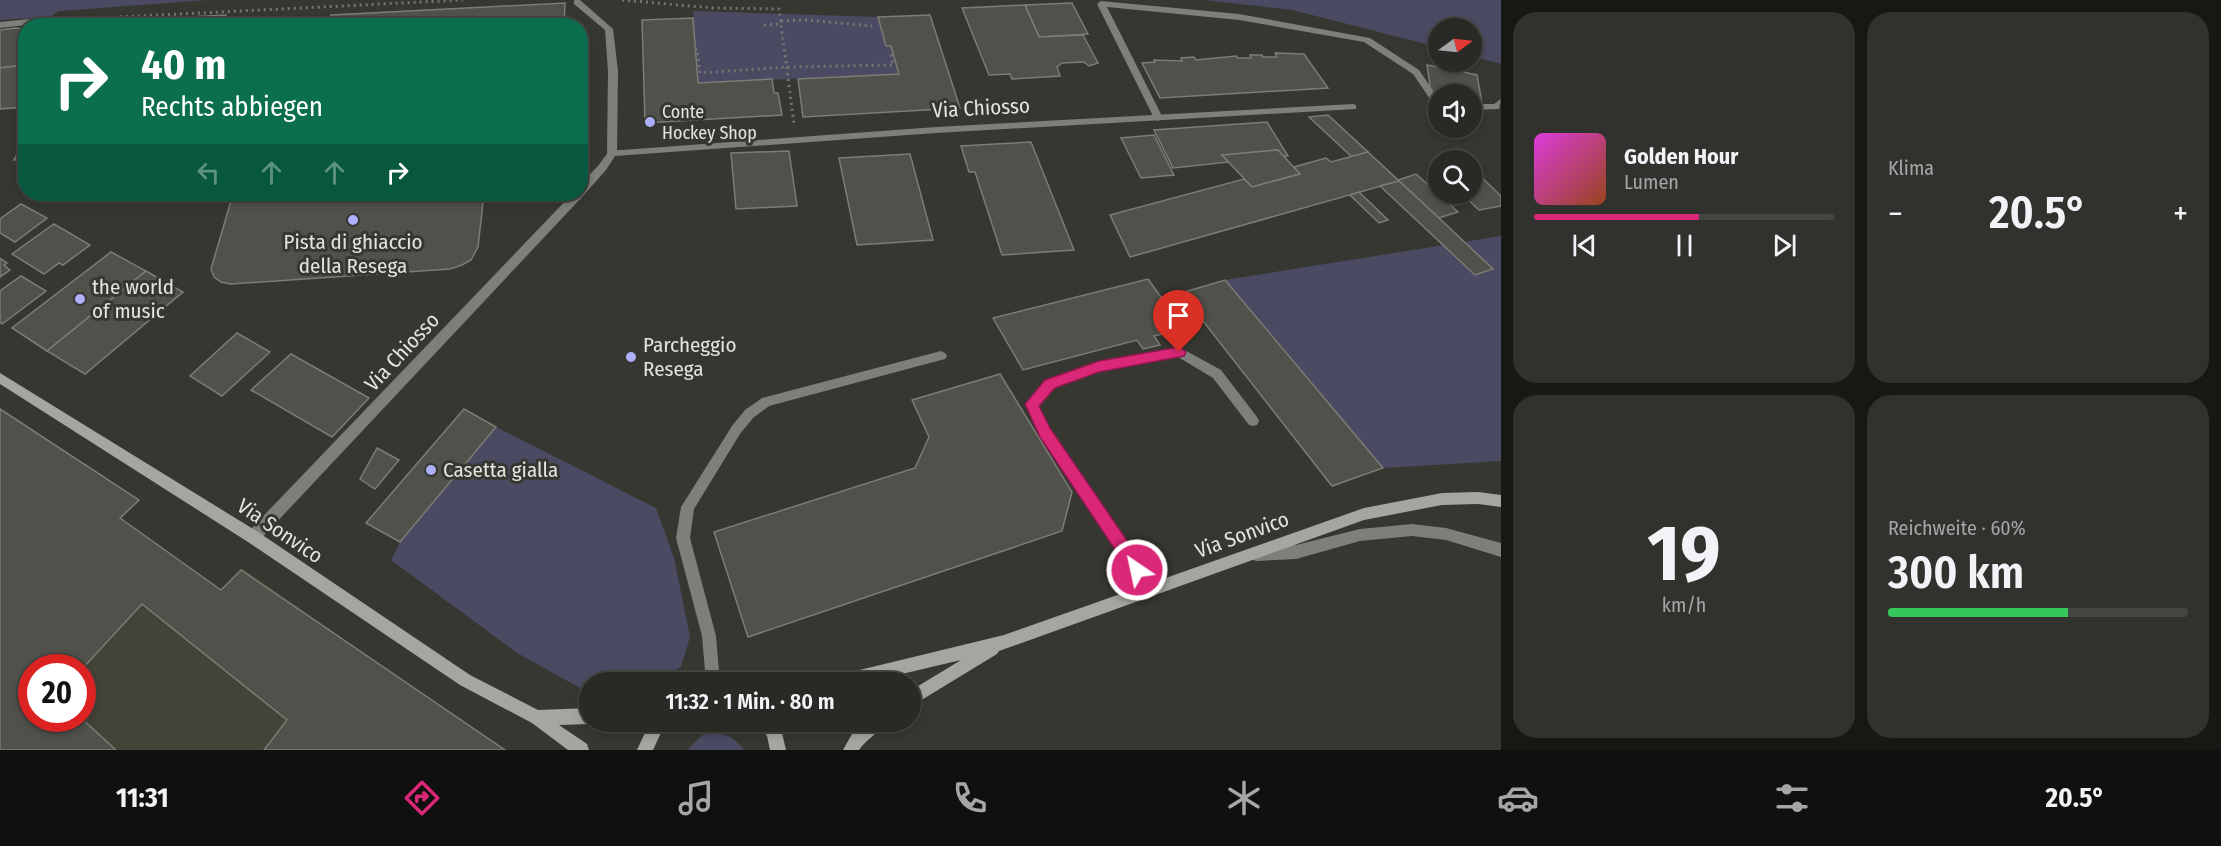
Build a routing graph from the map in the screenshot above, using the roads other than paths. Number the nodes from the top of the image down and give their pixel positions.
1 (578, 2) dead end
2 (18, 24) edge
3 (0, 25) edge
4 (1428, 90) edge
5 (1501, 102) edge
6 (1353, 106) dead end
7 (1482, 107) edge
8 (1158, 118) junction
9 (612, 153) junction
10 (588, 183) edge
11 (570, 201) edge
12 (940, 356) dead end
13 (0, 378) edge
14 (1253, 421) dead end
15 (1501, 501) edge
16 (253, 537) junction
17 (1501, 550) edge
18 (1250, 555) junction
19 (1151, 590) junction
20 (1004, 642) junction
21 (712, 672) edge
22 (880, 672) edge
23 (921, 693) edge
24 (579, 716) edge
25 (537, 718) junction
26 (653, 732) edge
27 (773, 732) edge
28 (865, 732) edge
29 (581, 750) edge
30 (645, 750) edge
31 (778, 750) edge
32 (851, 750) edge

1 - 9 street
2 - 3 street
4 - 8 street
5 - 7 street
6 - 8 street, Via Chiosso
8 - 9 street, Via Chiosso
9 - 10 street, Via Chiosso
11 - 16 street, Via Chiosso
12 - 21 street
13 - 16 main road, Via Sonvico
14 - 19 street
15 - 18 main road, Via Sonvico
16 - 25 main road, Via Sonvico
17 - 18 street
18 - 19 main road, Via Sonvico
19 - 20 main road, Via Sonvico
20 - 22 main road, Via Sonvico
20 - 23 main road, Via Sonvico
24 - 25 main road, Via Sonvico
25 - 29 main road, Via Sonvico
26 - 30 main road
27 - 31 main road
28 - 32 main road

